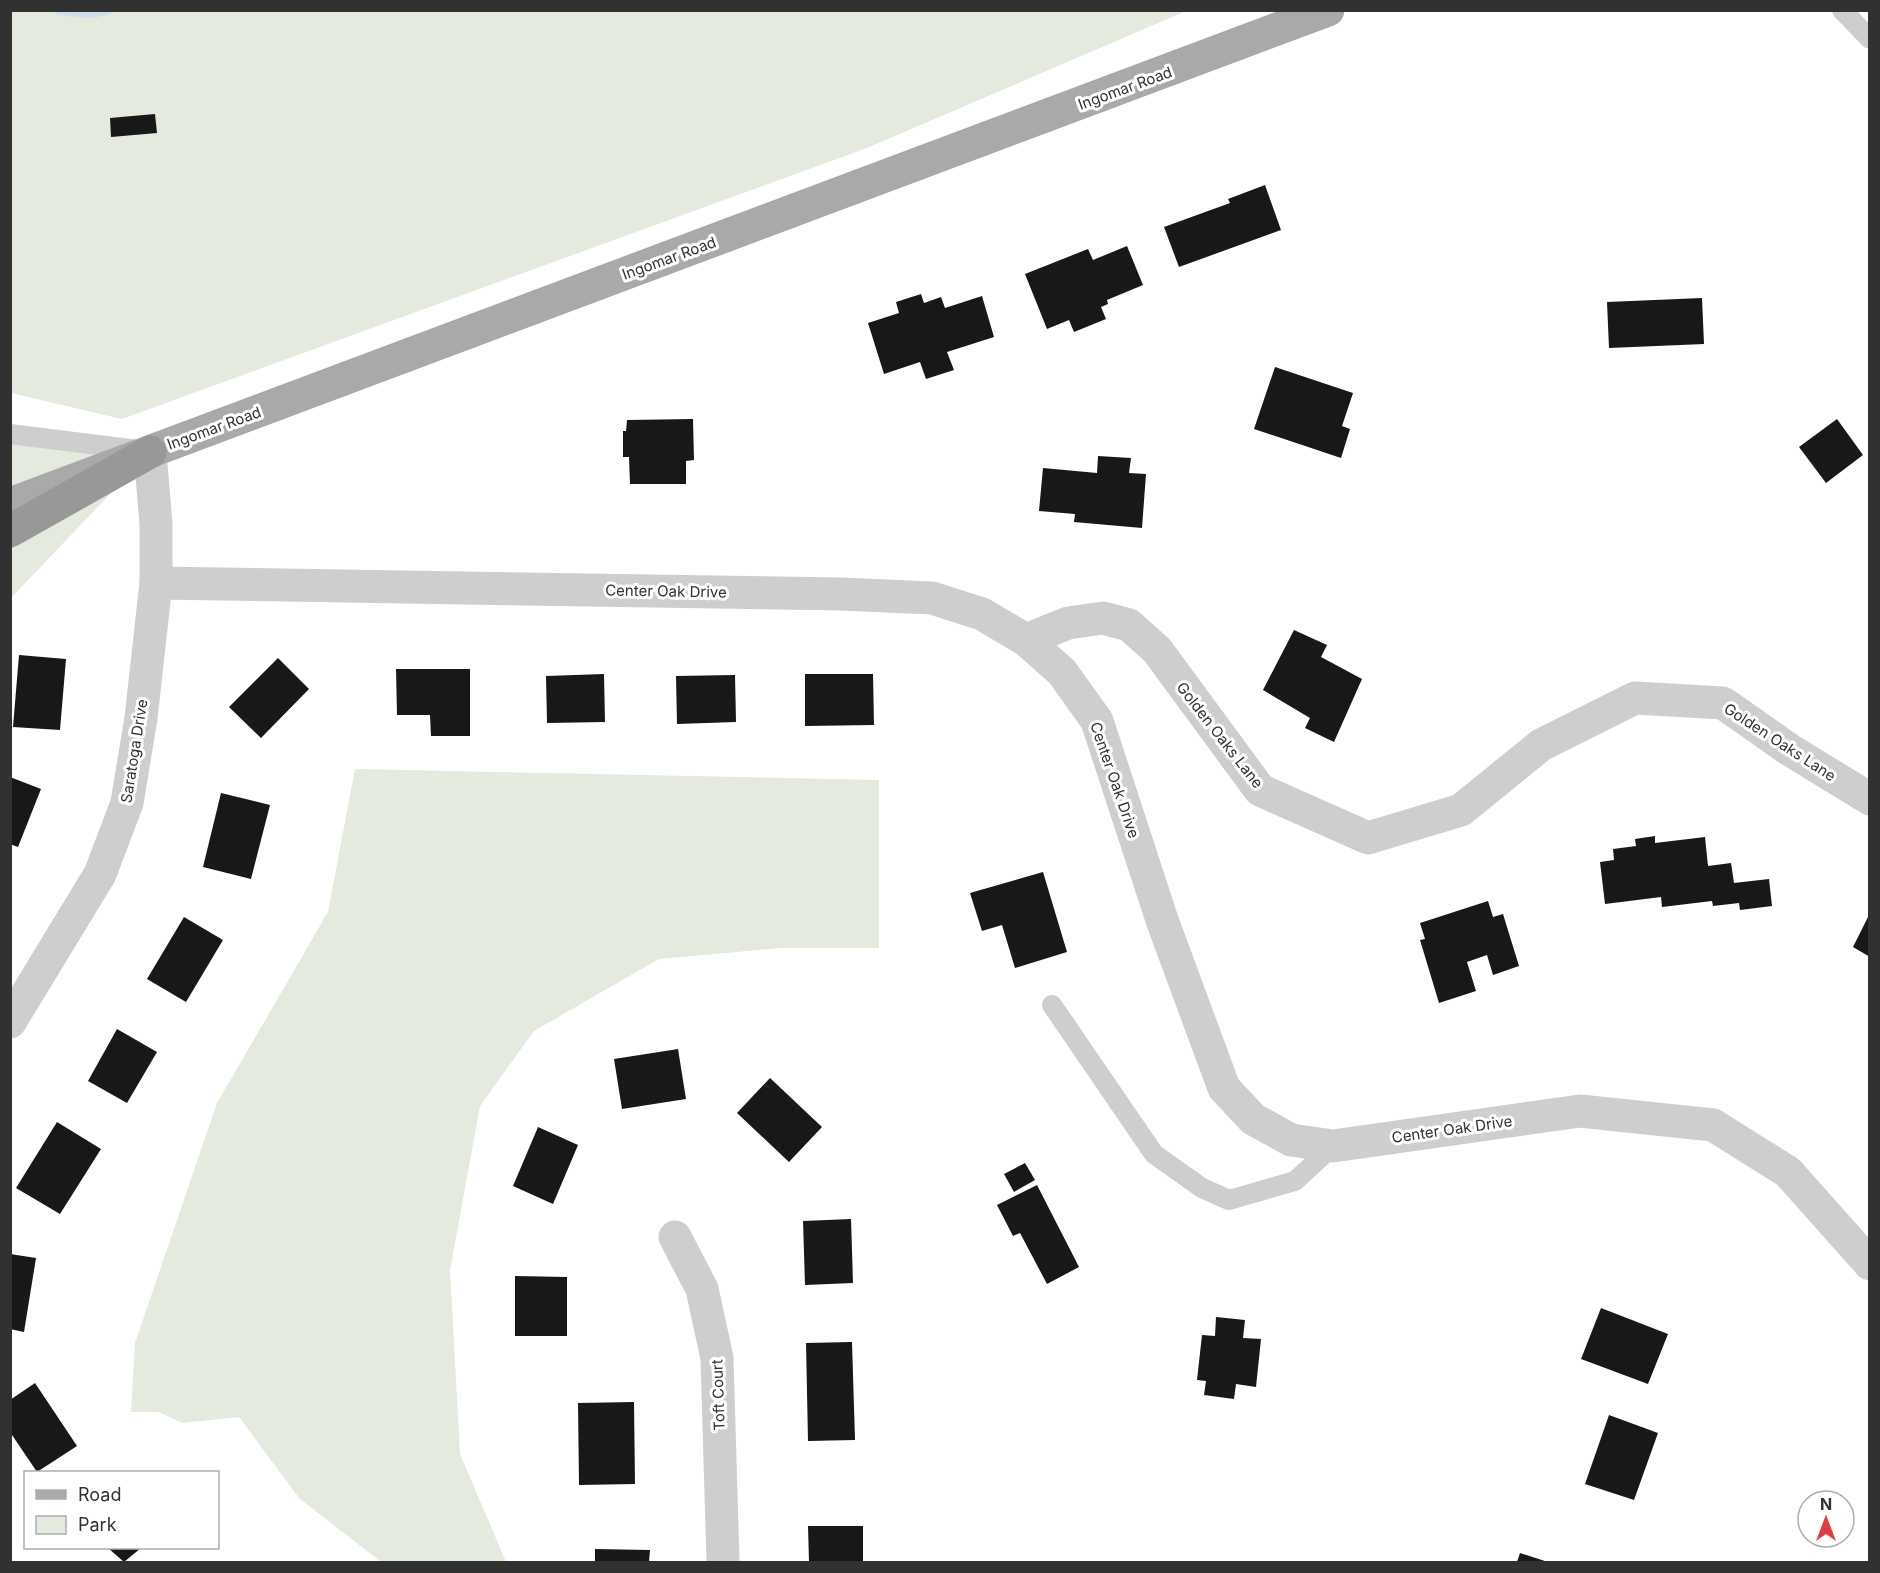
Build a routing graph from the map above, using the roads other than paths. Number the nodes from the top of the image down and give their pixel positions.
1 (1328, 10) edge
2 (1842, 10) edge
3 (1869, 39) edge
4 (10, 434) edge
5 (150, 452) junction
6 (10, 504) edge
7 (10, 531) edge
8 (156, 583) junction
9 (1026, 640) junction
10 (1869, 799) edge
11 (1052, 1005) dead end
12 (10, 1022) edge
13 (1333, 1146) junction
14 (675, 1237) dead end
15 (1869, 1264) edge
16 (723, 1563) edge

1 - 5 main road, Ingomar Road
2 - 3 lane
4 - 5 lane
5 - 6 main road, Ingomar Road
5 - 7 highway
5 - 8 street, Saratoga Drive
8 - 9 street, Center Oak Drive
8 - 12 street, Saratoga Drive
9 - 10 street, Golden Oaks Lane
9 - 13 street, Center Oak Drive
11 - 13 lane
13 - 15 street, Center Oak Drive
14 - 16 street, Toft Court

